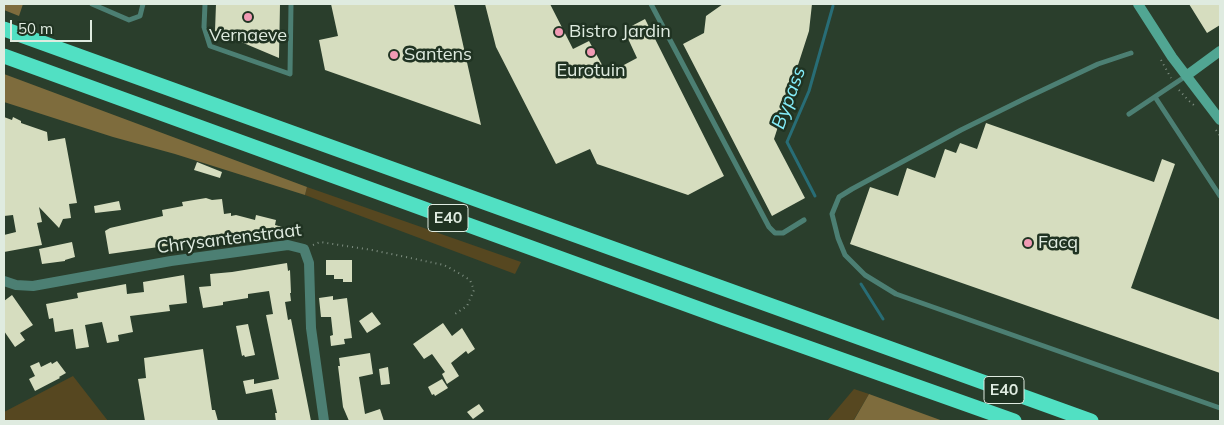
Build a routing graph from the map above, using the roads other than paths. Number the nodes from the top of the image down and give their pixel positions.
1 (92, 4) edge
2 (143, 4) edge
3 (205, 4) edge
4 (291, 4) edge
5 (651, 4) edge
6 (1138, 4) edge
7 (4, 29) edge
8 (1220, 51) edge
9 (1131, 53) dead end
10 (4, 56) edge
11 (1186, 76) junction
12 (1155, 97) junction
13 (1129, 114) dead end
14 (1220, 120) edge
15 (1220, 196) edge
16 (804, 220) dead end
17 (4, 281) edge
18 (1220, 408) edge
19 (324, 421) edge
20 (1014, 421) edge
21 (1091, 421) edge

1 - 2 lane
3 - 4 lane
5 - 16 lane
6 - 11 main road
7 - 21 highway, E40
8 - 11 main road
9 - 18 lane
10 - 20 highway, E40
11 - 12 lane
11 - 14 main road
12 - 13 lane
12 - 15 lane
17 - 19 street, Chrysantenstraat

